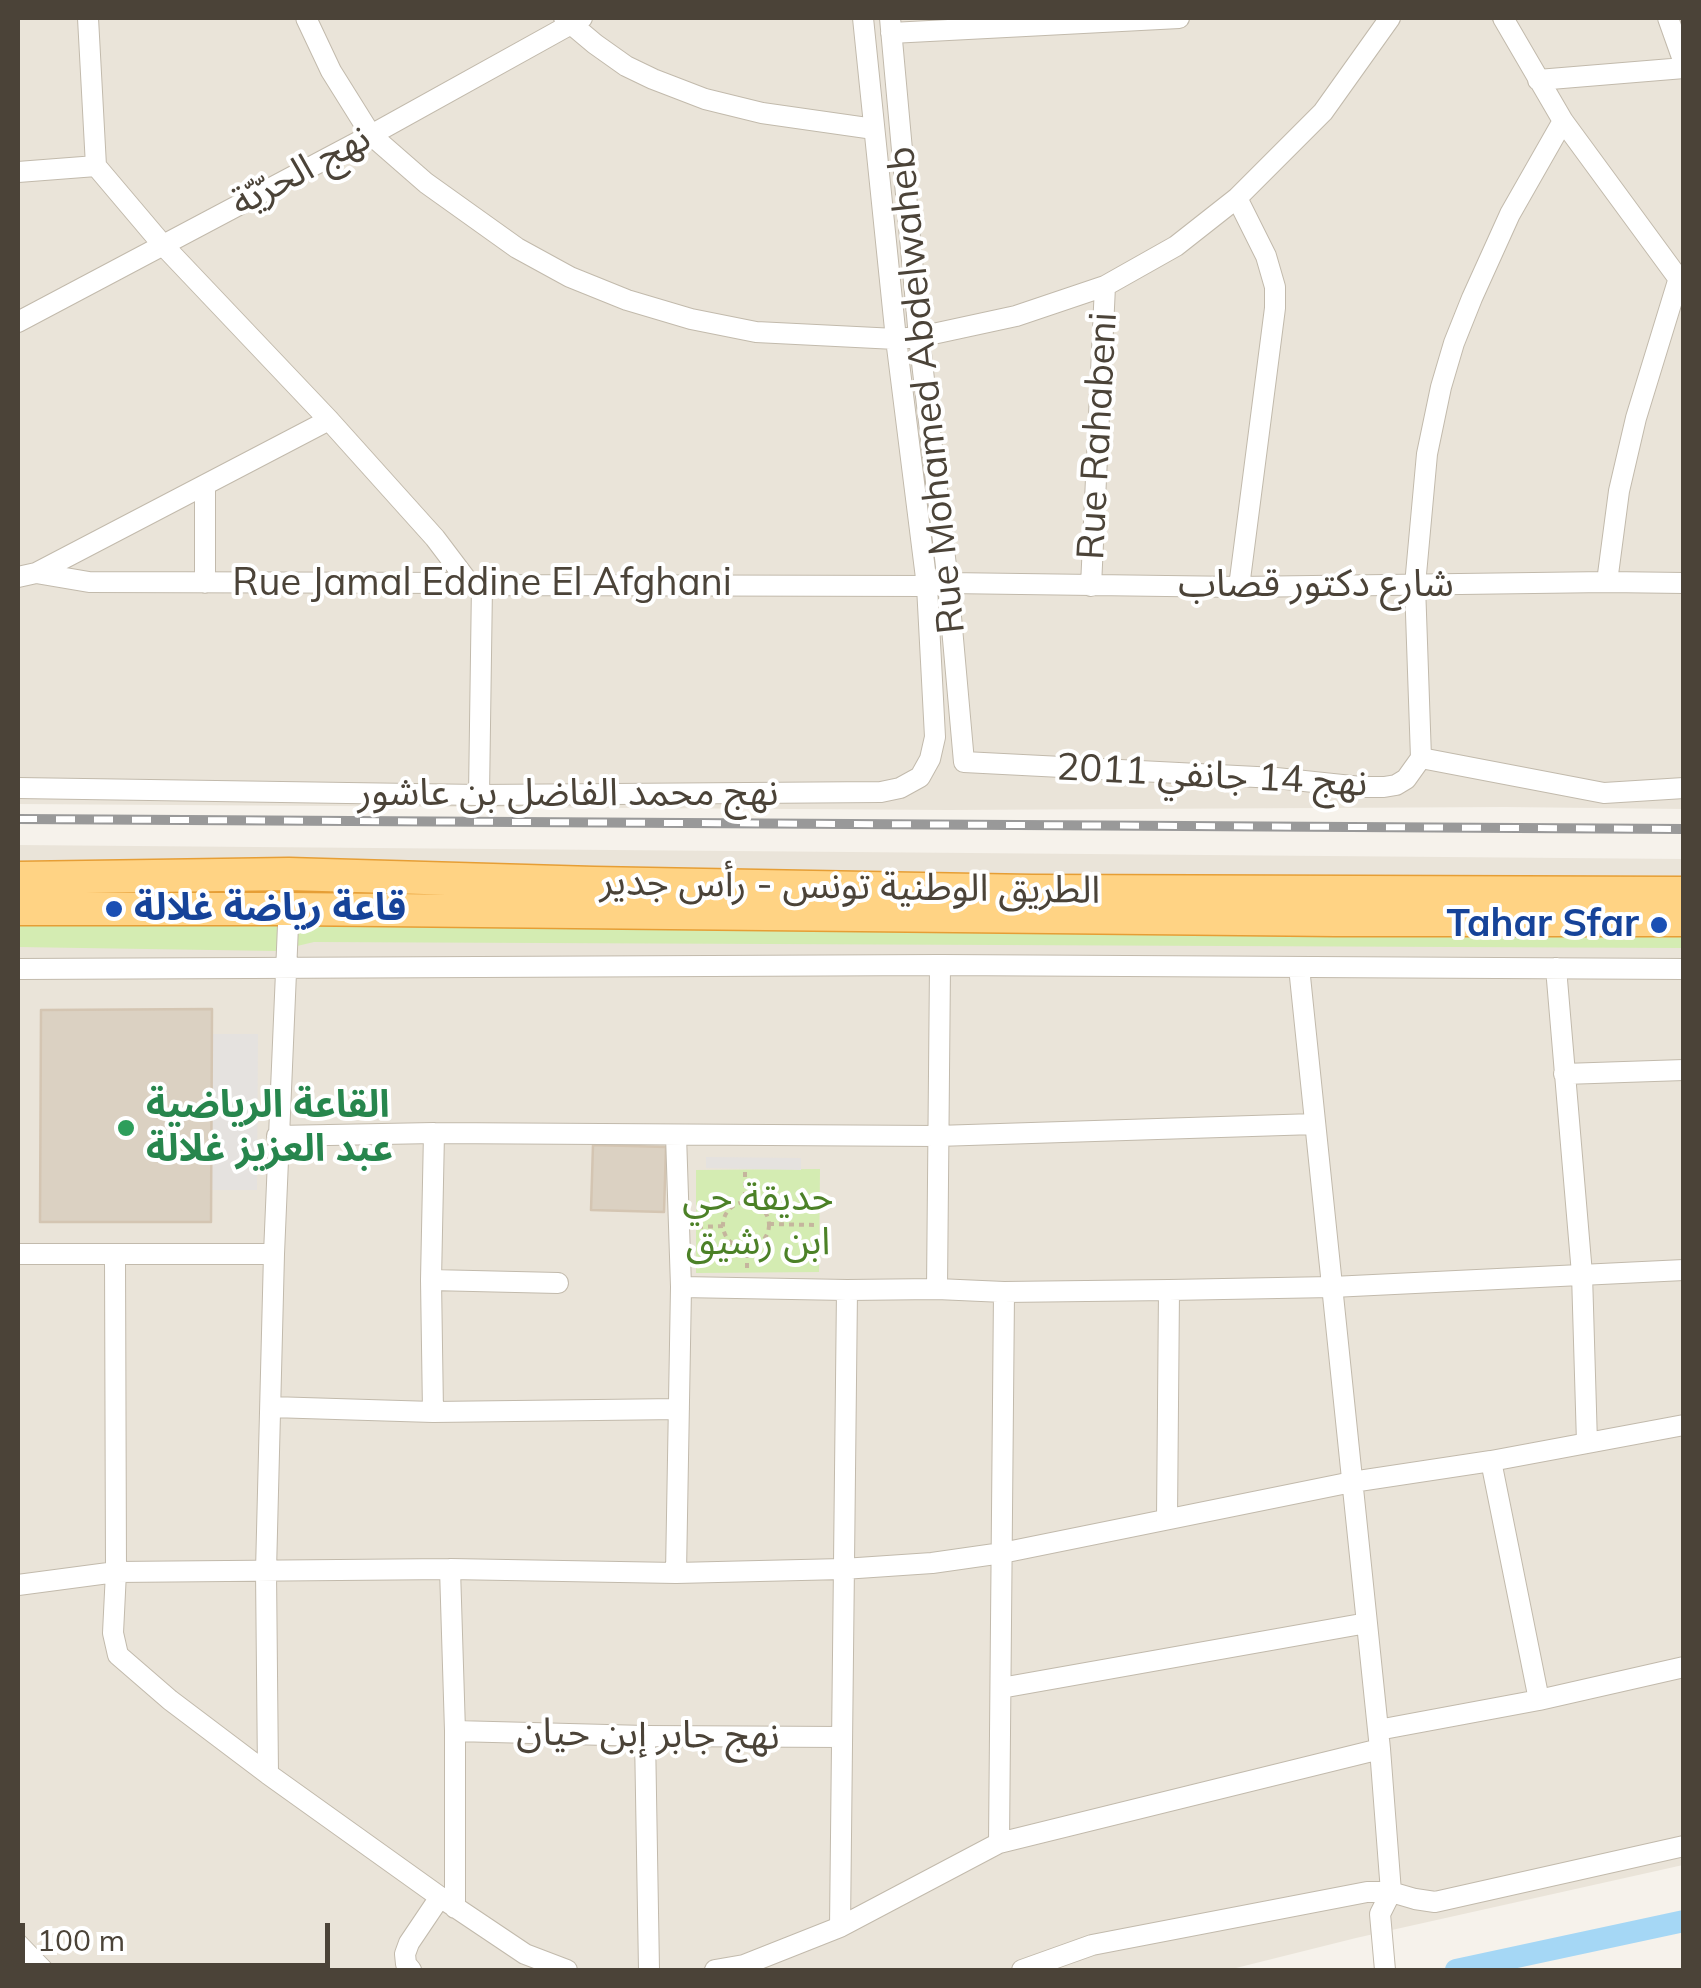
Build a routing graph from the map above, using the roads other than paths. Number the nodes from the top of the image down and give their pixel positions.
1 (88, 18) edge
2 (306, 18) edge
3 (864, 18) edge
4 (1179, 18) edge
5 (1390, 18) edge
6 (1503, 18) edge
7 (1668, 18) edge
8 (572, 20) edge
9 (890, 25) edge
10 (1684, 66) edge
11 (1538, 80) junction
12 (1563, 121) junction
13 (874, 130) junction
14 (371, 135) junction
15 (96, 166) junction
16 (18, 172) edge
17 (1236, 198) junction
18 (162, 244) junction
19 (1681, 284) edge
20 (1105, 286) junction
21 (18, 322) edge
22 (919, 337) junction
23 (896, 339) junction
24 (329, 420) junction
25 (205, 485) junction
26 (27, 575) edge
27 (1606, 582) junction
28 (205, 583) junction
29 (1684, 583) edge
30 (476, 584) junction
31 (937, 585) junction
32 (1415, 585) junction
33 (1091, 586) junction
34 (1239, 586) junction
35 (1421, 758) junction
36 (964, 762) joint
37 (18, 788) edge
38 (1684, 788) edge
39 (479, 795) junction
40 (289, 874) junction
41 (18, 878) edge
42 (1684, 893) edge
43 (18, 909) edge
44 (288, 909) junction
45 (1684, 920) edge
46 (940, 965) junction
47 (1299, 967) junction
48 (285, 968) junction
49 (1556, 968) junction
50 (1684, 968) edge
51 (18, 969) edge
52 (1684, 1070) edge
53 (1564, 1074) junction
54 (1315, 1124) junction
55 (434, 1133) junction
56 (676, 1135) junction
57 (277, 1136) junction
58 (938, 1136) junction
59 (18, 1254) edge
60 (274, 1254) junction
61 (115, 1256) junction
62 (1684, 1270) edge
63 (1582, 1274) junction
64 (431, 1280) junction
65 (558, 1283) dead end
66 (681, 1287) junction
67 (1332, 1287) junction
68 (937, 1289) junction
69 (848, 1290) junction
70 (1169, 1290) junction
71 (1004, 1292) junction
72 (270, 1407) junction
73 (680, 1409) junction
74 (433, 1412) junction
75 (1684, 1425) edge
76 (1588, 1443) junction
77 (1491, 1461) junction
78 (1352, 1482) junction
79 (1168, 1519) junction
80 (1002, 1553) junction
81 (450, 1569) junction
82 (844, 1569) junction
83 (266, 1570) junction
84 (116, 1572) junction
85 (676, 1573) junction
86 (18, 1585) edge
87 (1367, 1623) junction
88 (1684, 1667) edge
89 (1001, 1688) junction
90 (1540, 1700) junction
91 (454, 1731) junction
92 (645, 1736) junction
93 (842, 1737) junction
94 (1379, 1740) junction
95 (268, 1774) junction
96 (1000, 1843) junction
97 (1684, 1846) edge
98 (1391, 1892) junction
99 (448, 1902) junction
100 (840, 1927) junction
101 (411, 1970) edge
102 (567, 1970) edge
103 (649, 1970) edge
104 (716, 1970) edge
105 (1022, 1970) edge
106 (1385, 1970) edge

1 - 15 street
2 - 14 street
3 - 13 street
4 - 9 street
5 - 17 street
6 - 11 street
7 - 10 street
8 - 13 street
8 - 14 street, نهج الحرّيّة
9 - 22 street, Rue Mohamed Abdelwaheb
10 - 11 street
11 - 12 street
12 - 19 street
12 - 32 street
13 - 23 street
14 - 18 street, نهج الحرّيّة
14 - 23 street
15 - 16 street
15 - 18 street
17 - 20 street
17 - 34 street
18 - 21 street, نهج الحرّيّة
18 - 24 street
19 - 27 street
20 - 22 street
20 - 33 street, Rue Rahabeni
22 - 23 street
22 - 31 street, Rue Mohamed Abdelwaheb
23 - 31 street
24 - 25 street
24 - 30 street
25 - 26 street
25 - 28 street
26 - 28 street, Rue Jamal Eddine El Afghani
27 - 29 street, شارع دكتور قصاب
27 - 32 street, شارع دكتور قصاب
28 - 30 street, Rue Jamal Eddine El Afghani
30 - 31 street, Rue Jamal Eddine El Afghani
30 - 39 street
31 - 33 street, شارع دكتور قصاب
31 - 36 street, Rue Mohamed Abdelwaheb
31 - 39 street, نهج محمد الفاضل بن عاشور
32 - 34 street, شارع دكتور قصاب
32 - 35 street
33 - 34 street, شارع دكتور قصاب
35 - 36 street, نهج 14 جانفي 2011
35 - 38 street, نهج 14 جانفي 2011
37 - 39 street, نهج محمد الفاضل بن عاشور
40 - 41 highway, الطريق الوطنية تونس - رأس جدير
40 - 42 highway, الطريق الوطنية تونس - رأس جدير
40 - 44 street
43 - 44 highway, الطريق الوطنية تونس - رأس جدير
44 - 45 highway, الطريق الوطنية تونس - رأس جدير
44 - 48 street
46 - 47 street
46 - 48 street
46 - 58 street
47 - 49 street
47 - 54 street
48 - 51 street
48 - 57 street
49 - 50 street
49 - 53 street
52 - 53 street
53 - 63 street
54 - 58 street
54 - 67 street
55 - 56 street
55 - 57 street
55 - 64 street
56 - 58 street
56 - 66 street
57 - 60 street
58 - 68 street
59 - 61 street
60 - 61 street
60 - 72 street
61 - 84 street
62 - 63 street
63 - 67 street
63 - 76 street
64 - 65 street
64 - 74 street
66 - 69 street
66 - 73 street
67 - 70 street
67 - 78 street
68 - 69 street
68 - 71 street
69 - 82 street
70 - 71 street
70 - 79 street
71 - 80 street
72 - 74 street
72 - 83 street
73 - 74 street
73 - 85 street
75 - 76 street
76 - 77 street
77 - 78 street
77 - 90 street
78 - 79 street
78 - 87 street
79 - 80 street
80 - 82 street
80 - 89 street
81 - 83 street
81 - 85 street
81 - 91 street
82 - 85 street
82 - 93 street
83 - 84 street
83 - 95 street
84 - 86 street
84 - 95 street
87 - 89 street
87 - 94 street
88 - 90 street
89 - 96 street
90 - 94 street
91 - 92 street, نهج جابر إبن حيان
91 - 99 street
92 - 93 street, نهج جابر إبن حيان
92 - 103 street
93 - 100 street
94 - 96 street
94 - 98 street
95 - 99 street
96 - 100 street
97 - 98 street
98 - 105 street
98 - 106 street
99 - 101 street
99 - 102 street
100 - 104 street

